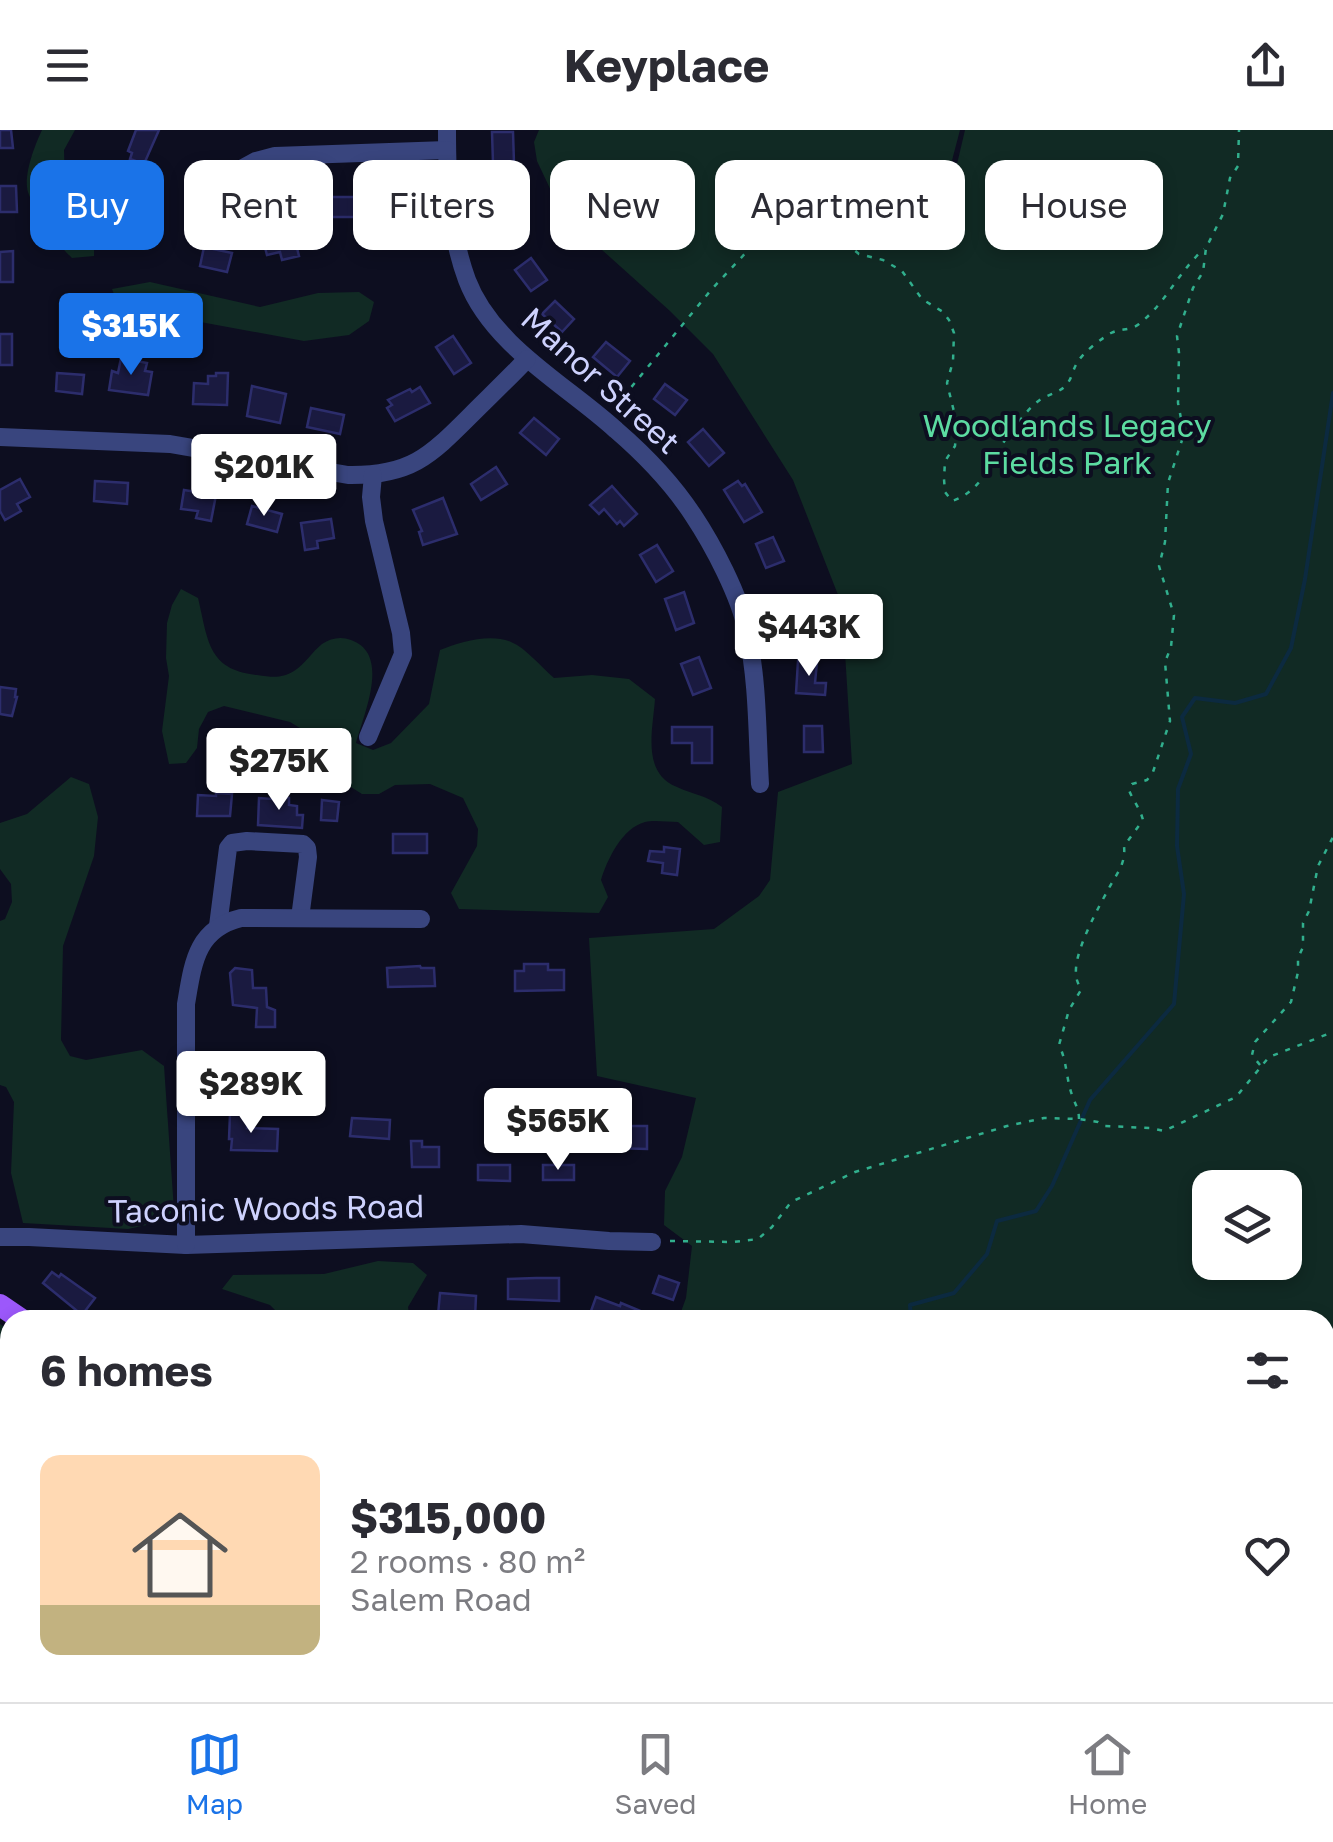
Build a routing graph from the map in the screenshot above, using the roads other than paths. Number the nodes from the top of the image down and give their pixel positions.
1 (447, 140) edge
2 (262, 160) edge
3 (528, 359) junction
4 (0, 437) edge
5 (373, 475) junction
6 (368, 737) dead end
7 (760, 784) dead end
8 (300, 918) junction
9 (420, 919) dead end
10 (218, 926) junction
11 (0, 1237) edge
12 (652, 1242) road end
13 (186, 1245) junction

1 - 2 street
1 - 3 street, Manor Street
3 - 5 street
3 - 7 street, Manor Street
4 - 5 street
5 - 6 street
8 - 9 street
8 - 10 street
8 - 10 street
10 - 13 street
11 - 13 street, Taconic Woods Road
12 - 13 street, Taconic Woods Road

